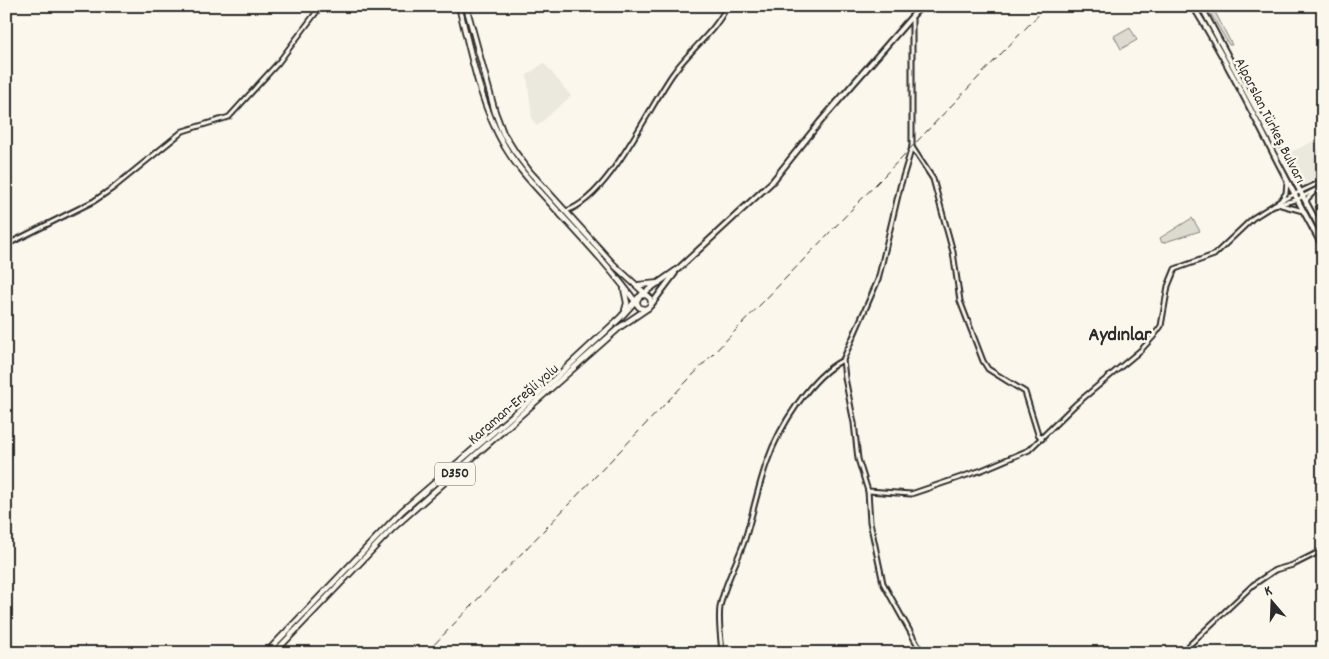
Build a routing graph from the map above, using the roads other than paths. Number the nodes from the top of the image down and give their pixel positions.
1 (321, 6) edge
2 (459, 6) edge
3 (466, 6) edge
4 (726, 6) edge
5 (921, 6) edge
6 (1193, 6) edge
7 (1201, 6) edge
8 (912, 19) junction
9 (912, 147) junction
10 (1323, 181) edge
11 (1287, 182) junction
12 (1321, 187) edge
13 (1298, 190) junction
14 (1293, 195) junction
15 (1302, 197) junction
16 (1296, 200) junction
17 (1280, 203) junction
18 (1306, 205) junction
19 (1303, 211) junction
20 (566, 212) junction
21 (1323, 234) edge
22 (6, 245) edge
23 (1323, 247) edge
24 (678, 269) junction
25 (619, 279) junction
26 (632, 282) junction
27 (659, 283) junction
28 (639, 298) junction
29 (649, 306) junction
30 (620, 318) junction
31 (843, 360) junction
32 (1042, 439) junction
33 (868, 491) junction
34 (1323, 550) edge
35 (266, 653) edge
36 (274, 653) edge
37 (722, 653) edge
38 (922, 653) edge
39 (1181, 653) edge

1 - 22 street
2 - 25 highway
3 - 20 highway
4 - 20 street
5 - 8 main road
6 - 11 main road, Alparslan Türkeş Bulvarı
7 - 13 main road, Alparslan Türkeş Bulvarı
8 - 9 street
8 - 24 main road
9 - 31 street
9 - 32 street
10 - 13 street
11 - 14 main road, Alparslan Türkeş Bulvarı
11 - 17 street
12 - 15 street
12 - 18 street
13 - 14 street
13 - 15 main road, Alparslan Türkeş Bulvarı
14 - 16 main road, Alparslan Türkeş Bulvarı
14 - 17 street
15 - 16 street
15 - 18 main road, Alparslan Türkeş Bulvarı
16 - 17 street
16 - 19 main road, Alparslan Türkeş Bulvarı
17 - 19 street
17 - 32 street
18 - 21 main road, Alparslan Türkeş Bulvarı
19 - 23 main road, Alparslan Türkeş Bulvarı
20 - 26 highway
24 - 27 main road
24 - 29 main road
25 - 28 highway
25 - 30 highway
26 - 27 highway
26 - 28 highway
27 - 28 main road
28 - 29 highway
28 - 29 highway
28 - 30 highway, Karaman-Ereğli yolu
29 - 36 highway, Karaman-Ereğli yolu / D350
30 - 35 highway, Karaman-Ereğli yolu / D350
31 - 33 street
31 - 37 street
32 - 33 street
33 - 38 street
34 - 39 street

